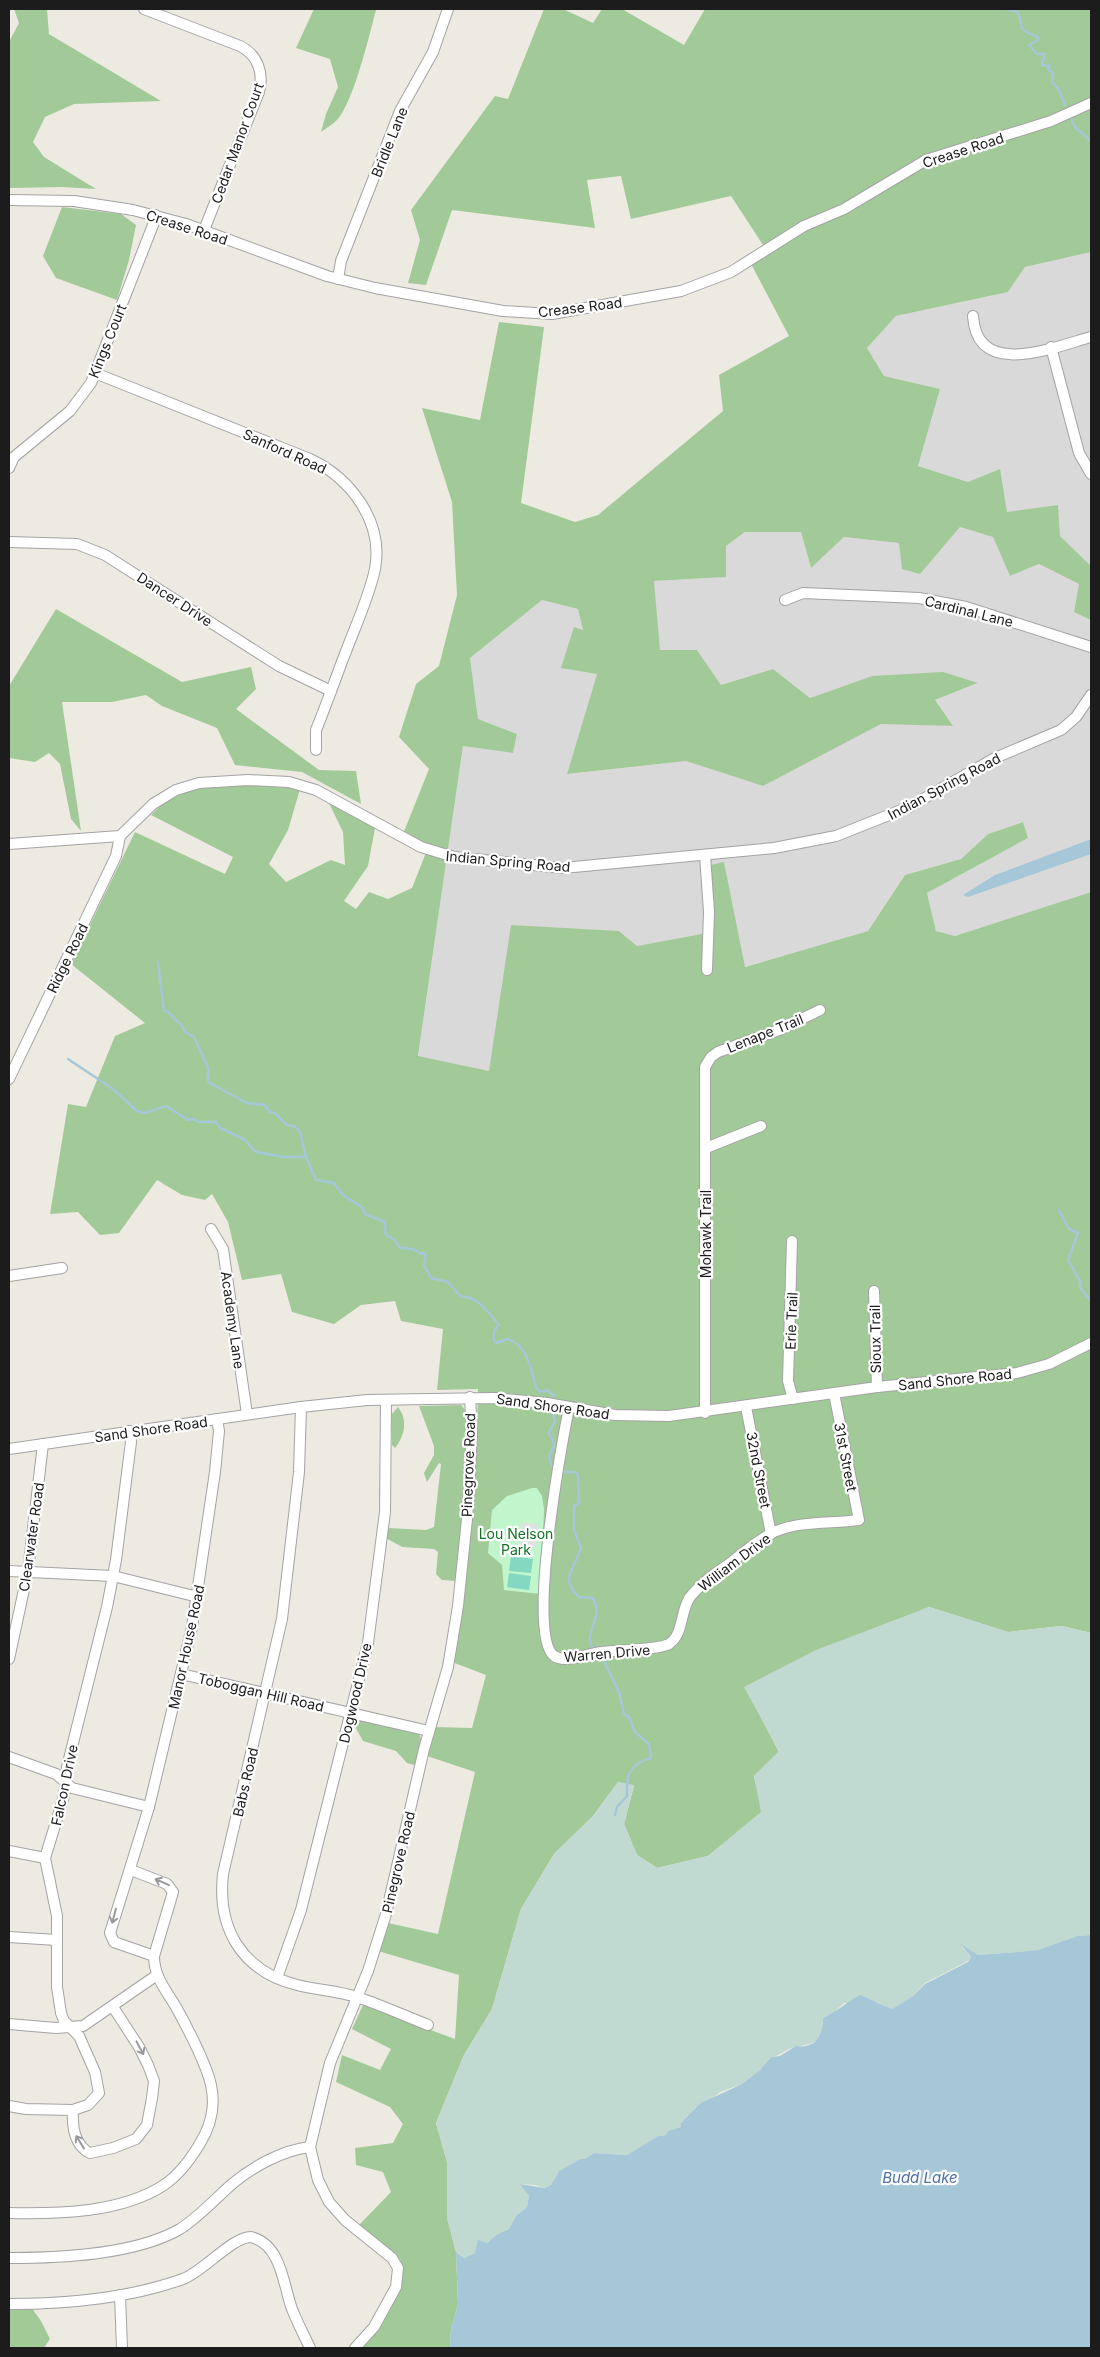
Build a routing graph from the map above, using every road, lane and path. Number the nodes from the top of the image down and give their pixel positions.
1 (144, 9) edge
2 (448, 9) edge
3 (1091, 103) edge
4 (9, 200) edge
5 (155, 215) junction
6 (204, 230) junction
7 (338, 279) junction
8 (973, 316) dead end
9 (1091, 337) edge
10 (1052, 347) junction
11 (95, 373) junction
12 (11, 454) edge
13 (9, 468) edge
14 (1091, 474) edge
15 (9, 542) edge
16 (785, 600) dead end
17 (1091, 647) edge
18 (331, 690) junction
19 (1091, 696) edge
20 (316, 750) dead end
21 (120, 836) junction
22 (9, 844) edge
23 (705, 855) junction
24 (707, 970) dead end
25 (820, 1010) dead end
26 (711, 1057) joint
27 (9, 1078) edge
28 (761, 1126) dead end
29 (706, 1148) junction
30 (211, 1229) dead end
31 (792, 1241) dead end
32 (62, 1268) dead end
33 (9, 1276) edge
34 (874, 1291) dead end
35 (1091, 1342) edge
36 (877, 1387) junction
37 (834, 1393) junction
38 (470, 1398) junction
39 (792, 1399) junction
40 (386, 1400) junction
41 (301, 1407) junction
42 (569, 1407) junction
43 (746, 1407) junction
44 (705, 1413) junction
45 (247, 1414) junction
46 (217, 1419) junction
47 (129, 1431) junction
48 (43, 1444) junction
49 (9, 1450) edge
50 (859, 1520) joint
51 (771, 1534) junction
52 (9, 1571) edge
53 (28, 1571) junction
54 (113, 1576) junction
55 (198, 1596) junction
56 (671, 1642) joint
57 (9, 1659) edge
58 (181, 1674) junction
59 (265, 1693) junction
60 (351, 1712) junction
61 (429, 1731) junction
62 (9, 1758) edge
63 (65, 1782) junction
64 (149, 1807) junction
65 (9, 1851) edge
66 (46, 1858) junction
67 (131, 1870) junction
68 (9, 1937) edge
69 (57, 1940) junction
70 (154, 1956) junction
71 (157, 1975) junction
72 (277, 1978) junction
73 (357, 1997) junction
74 (114, 2007) junction
75 (9, 2024) edge
76 (428, 2025) dead end
77 (70, 2027) junction
78 (9, 2106) edge
79 (73, 2110) junction
80 (310, 2146) junction
81 (9, 2212) edge
82 (9, 2258) edge
83 (120, 2295) junction
84 (9, 2304) edge
85 (122, 2348) edge
86 (310, 2348) edge
87 (355, 2348) edge

1 - 6 street, Cedar Manor Court
2 - 7 street, Bridle Lane
3 - 7 street, Crease Road
4 - 5 street, Crease Road
5 - 6 street, Crease Road
5 - 11 street, Kings Court
6 - 7 street, Crease Road
8 - 10 street
9 - 10 street
10 - 14 street
11 - 12 street, Kings Court
11 - 18 street, Sanford Road
12 - 13 street, Kings Court
15 - 18 street, Dancer Drive
16 - 17 street, Cardinal Lane
18 - 20 street, Sanford Road
19 - 23 street, Indian Spring Road
21 - 22 street
21 - 23 street, Indian Spring Road
21 - 27 street, Ridge Road
23 - 24 street
25 - 26 street, Lenape Trail
26 - 29 street, Mohawk Trail
28 - 29 street
29 - 44 street, Mohawk Trail
30 - 45 street, Academy Lane
31 - 39 street, Erie Trail
32 - 33 street
34 - 36 street, Sioux Trail
35 - 36 street, Sand Shore Road
36 - 37 street, Sand Shore Road
37 - 39 street, Sand Shore Road
37 - 50 street, 31st Street
38 - 40 street, Sand Shore Road
38 - 42 street, Sand Shore Road
38 - 61 street, Pinegrove Road
39 - 43 street, Sand Shore Road
40 - 41 street, Sand Shore Road
40 - 60 street, Dogwood Drive
41 - 45 street, Sand Shore Road
41 - 59 street, Babs Road
42 - 44 street, Sand Shore Road
42 - 56 street, Warren Drive
43 - 44 street, Sand Shore Road
43 - 51 street, 32nd Street
45 - 46 street, Sand Shore Road
46 - 47 street, Sand Shore Road
46 - 55 street, Manor House Road
47 - 48 street, Sand Shore Road
47 - 54 street, Falcon Drive
48 - 49 street, Sand Shore Road
48 - 53 street, Clearwater Road
50 - 51 street, William Drive
51 - 56 street, William Drive
52 - 53 street
53 - 54 street
53 - 57 street, Clearwater Road
54 - 55 street
54 - 63 street, Falcon Drive
55 - 58 street, Manor House Road
58 - 59 street, Toboggan Hill Road
58 - 64 street, Manor House Road
59 - 60 street, Toboggan Hill Road
59 - 72 street, Babs Road
60 - 61 street, Toboggan Hill Road
60 - 72 street, Dogwood Drive
61 - 73 street, Pinegrove Road
62 - 63 street
63 - 64 street
63 - 66 street, Falcon Drive
64 - 67 street, Manor House Road
65 - 66 street
66 - 69 street, Falcon Drive
70 -> 67 street
67 -> 70 street, Manor House Road
68 - 69 street
69 - 77 street, Falcon Drive
70 - 71 street
71 - 74 street
71 - 81 street
72 - 73 street, Babs Road
73 - 76 street, Babs Road
73 - 80 street, Pinegrove Road
74 - 77 street
74 -> 79 street
75 - 77 street
77 - 79 street, Falcon Drive
78 - 79 street, Falcon Drive
80 - 82 street
80 - 87 street, Pinegrove Road
83 - 84 street
83 - 85 street
83 - 86 street

